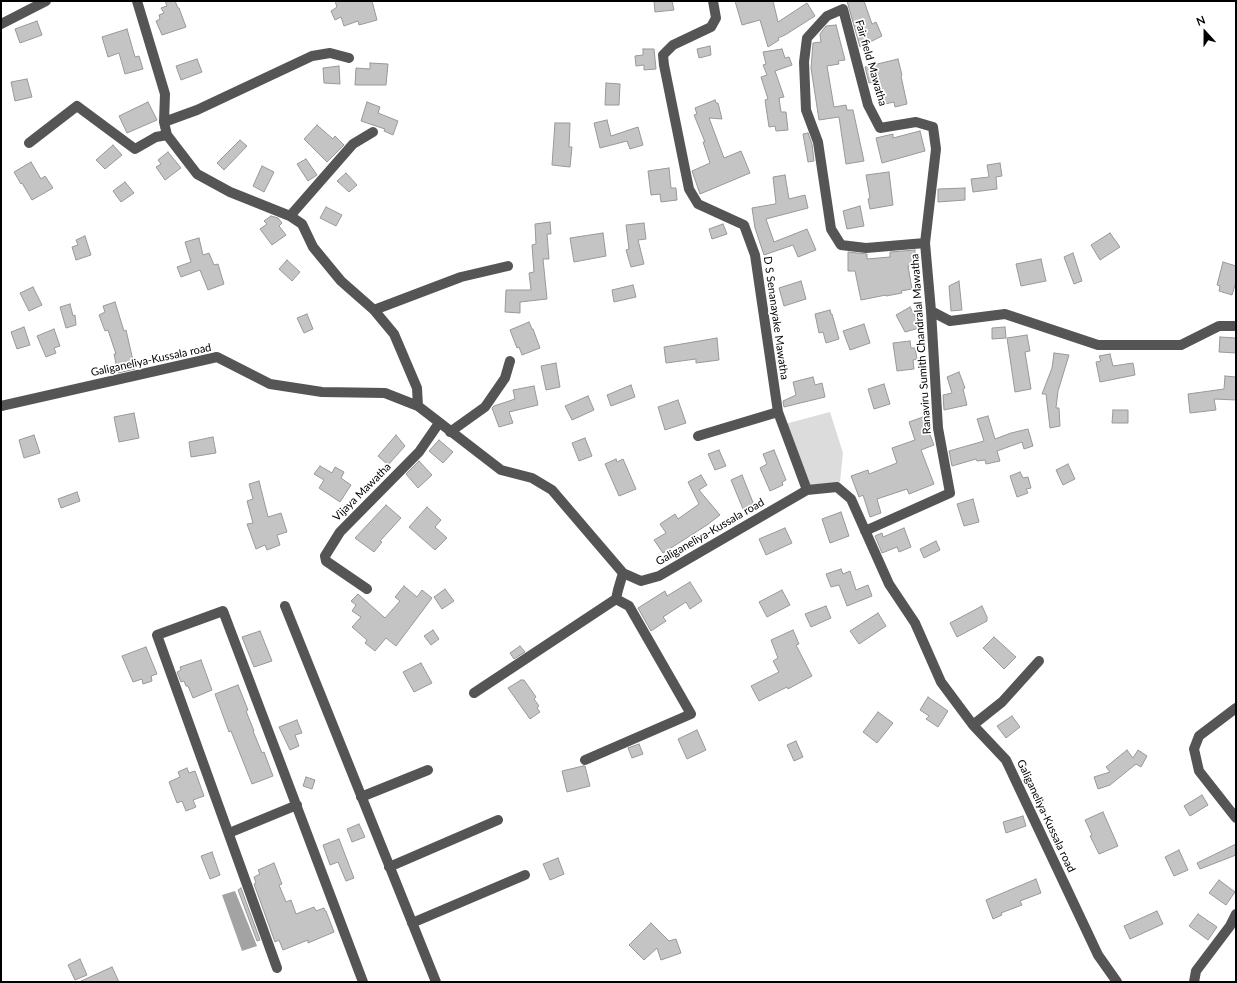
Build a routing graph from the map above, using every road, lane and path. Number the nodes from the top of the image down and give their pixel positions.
1 (46, 1) edge
2 (137, 1) edge
3 (713, 1) edge
4 (1, 24) edge
5 (349, 58) dead end
6 (164, 122) junction
7 (373, 132) dead end
8 (167, 135) junction
9 (29, 143) dead end
10 (290, 216) junction
11 (925, 243) junction
12 (508, 266) dead end
13 (374, 310) junction
14 (931, 311) junction
15 (1236, 326) edge
16 (510, 361) dead end
17 (1, 406) edge
18 (418, 406) junction
19 (778, 412) junction
20 (439, 423) junction
21 (450, 432) junction
22 (698, 436) dead end
23 (807, 490) junction
24 (865, 532) junction
25 (623, 573) junction
26 (367, 589) dead end
27 (616, 599) junction
28 (285, 606) dead end
29 (1039, 661) dead end
30 (474, 693) dead end
31 (1236, 708) edge
32 (973, 725) junction
33 (585, 760) dead end
34 (428, 770) dead end
35 (361, 797) junction
36 (297, 805) junction
37 (1236, 818) edge
38 (498, 820) dead end
39 (229, 833) junction
40 (389, 867) junction
41 (525, 875) dead end
42 (1236, 914) edge
43 (412, 923) junction
44 (277, 968) dead end
45 (363, 982) edge
46 (436, 982) edge
47 (1117, 982) edge
48 (1194, 982) edge

1 - 4 street
2 - 6 street
3 - 19 street, D S Senanayake Mawatha
5 - 6 street
6 - 8 street
7 - 10 street
8 - 9 street
8 - 10 street
10 - 13 street
11 - 11 street, Fair field Mawatha
11 - 14 street, Ranaviru Sumith Chandralal Mawatha
12 - 13 street
13 - 18 street
14 - 15 street
14 - 24 street, Ranaviru Sumith Chandralal Mawatha
16 - 21 street
17 - 18 street, Galiganeliya-Kussala road
18 - 20 street, Galiganeliya-Kussala road
19 - 22 street
19 - 23 street, D S Senanayake Mawatha
20 - 21 street, Galiganeliya-Kussala road
20 - 26 street, Vijaya Mawatha
21 - 25 street, Galiganeliya-Kussala road
23 - 24 street, Galiganeliya-Kussala road
23 - 25 street, Galiganeliya-Kussala road
24 - 32 street, Galiganeliya-Kussala road
25 - 27 street
27 - 30 street
27 - 33 street
28 - 35 street
29 - 32 street
31 - 37 street
32 - 47 street, Galiganeliya-Kussala road
34 - 35 street
35 - 40 street
36 - 39 street
36 - 39 street
36 - 45 street
38 - 40 street
39 - 44 street
40 - 43 street
41 - 43 street
42 - 48 street
43 - 46 street

